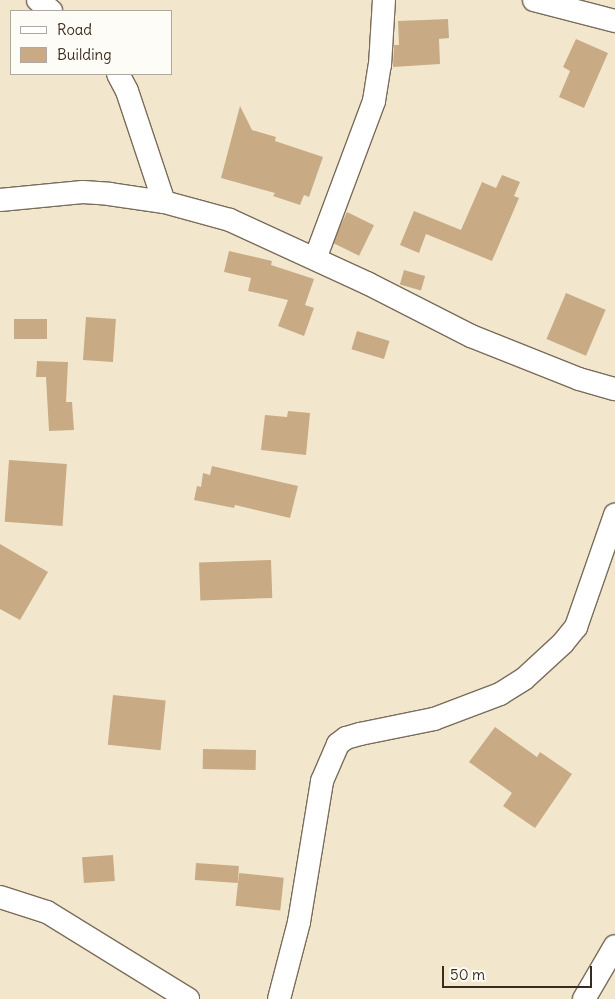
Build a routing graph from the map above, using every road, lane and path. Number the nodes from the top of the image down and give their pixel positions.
1 (38, 0) edge
2 (384, 0) edge
3 (534, 0) edge
4 (50, 10) edge
5 (615, 21) edge
6 (119, 75) edge
7 (0, 200) edge
8 (164, 202) junction
9 (314, 259) junction
10 (615, 389) edge
11 (615, 515) edge
12 (0, 898) edge
13 (615, 946) edge
14 (188, 999) edge
15 (279, 999) edge
16 (584, 999) edge

1 - 4 street
2 - 9 street
3 - 5 street
6 - 8 street
7 - 8 street
8 - 9 street
9 - 10 street
11 - 15 street
12 - 14 street
13 - 16 street

